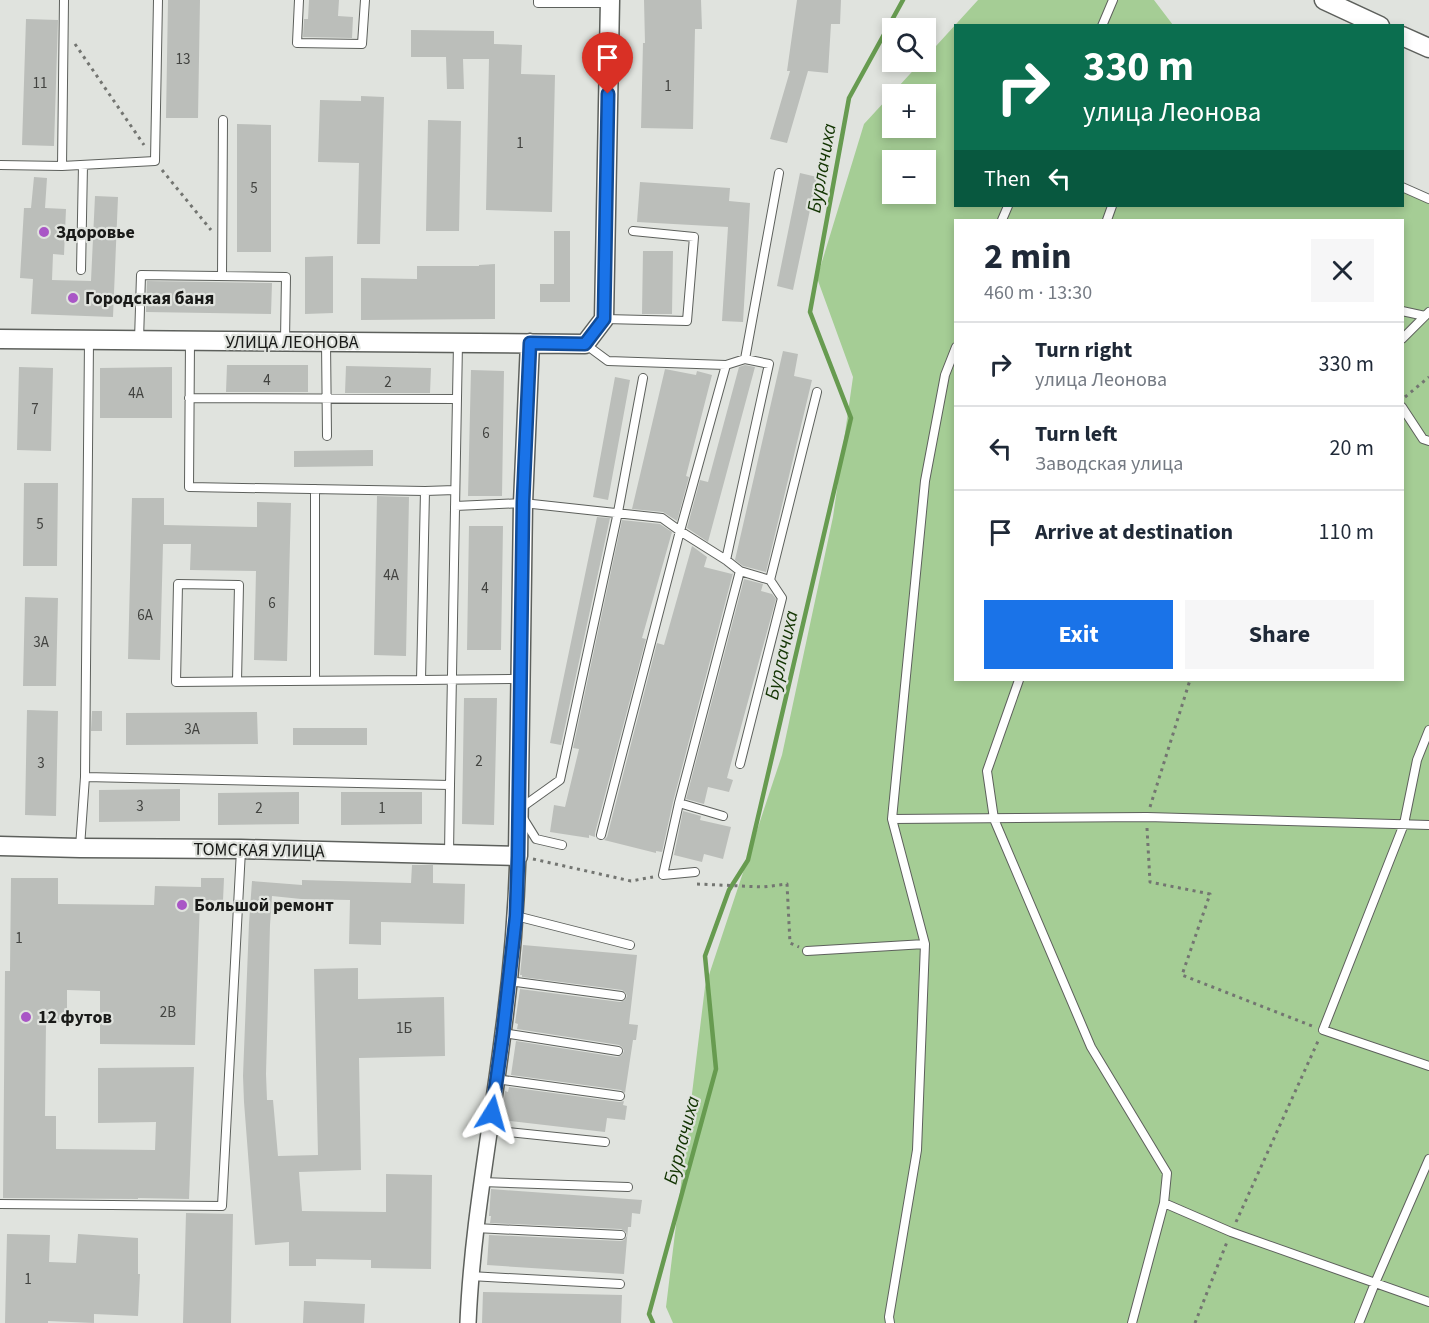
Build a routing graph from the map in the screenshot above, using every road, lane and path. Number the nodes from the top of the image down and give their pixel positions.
1 (64, 0) edge
2 (158, 0) edge
3 (299, 0) edge
4 (365, 0) edge
5 (538, 0) edge
6 (1113, 0) edge
7 (1324, 0) edge
8 (610, 2) edge
9 (1103, 24) edge
10 (1376, 24) edge
11 (1404, 37) edge
12 (1429, 48) edge
13 (223, 120) dead end
14 (0, 165) edge
15 (83, 165) junction
16 (62, 166) junction
17 (779, 173) dead end
18 (1404, 188) edge
19 (1429, 199) edge
20 (633, 231) dead end
21 (81, 270) dead end
22 (222, 276) junction
23 (1404, 311) edge
24 (1427, 314) edge
25 (604, 319) junction
26 (1404, 337) edge
27 (0, 339) edge
28 (89, 340) junction
29 (139, 341) junction
30 (190, 341) junction
31 (285, 342) junction
32 (326, 342) junction
33 (458, 343) junction
34 (530, 343) junction
35 (585, 344) junction
36 (954, 352) edge
37 (745, 359) junction
38 (726, 365) junction
39 (643, 378) dead end
40 (1429, 378) edge
41 (817, 392) dead end
42 (1404, 397) edge
43 (189, 398) junction
44 (326, 399) junction
45 (457, 399) junction
46 (1404, 410) edge
47 (327, 435) dead end
48 (1429, 441) edge
49 (315, 489) junction
50 (425, 490) junction
51 (455, 490) junction
52 (523, 502) junction
53 (455, 506) junction
54 (618, 512) junction
55 (680, 531) junction
56 (726, 560) junction
57 (740, 571) junction
58 (770, 580) junction
59 (452, 679) junction
60 (520, 679) junction
61 (422, 680) junction
62 (237, 681) junction
63 (315, 681) junction
64 (1019, 681) edge
65 (1190, 681) edge
66 (1429, 730) edge
67 (740, 764) dead end
68 (85, 777) junction
69 (450, 785) junction
70 (679, 803) junction
71 (518, 810) junction
72 (723, 816) dead end
73 (1147, 817) junction
74 (892, 819) junction
75 (994, 819) junction
76 (1404, 824) junction
77 (1429, 825) edge
78 (601, 835) dead end
79 (562, 845) dead end
80 (0, 846) edge
81 (80, 848) junction
82 (241, 849) junction
83 (449, 855) junction
84 (518, 856) junction
85 (695, 872) dead end
86 (663, 875) junction
87 (696, 884) dead end
88 (516, 916) junction
89 (925, 944) junction
90 (630, 945) dead end
91 (807, 951) joint
92 (509, 981) junction
93 (621, 996) dead end
94 (1323, 1030) junction
95 (503, 1033) junction
96 (618, 1051) dead end
97 (1429, 1066) edge
98 (496, 1079) junction
99 (620, 1096) dead end
100 (489, 1130) junction
101 (605, 1142) dead end
102 (1429, 1159) edge
103 (482, 1182) junction
104 (628, 1188) dead end
105 (1164, 1203) junction
106 (0, 1204) edge
107 (475, 1228) junction
108 (1231, 1232) junction
109 (621, 1235) dead end
110 (470, 1276) junction
111 (1375, 1283) junction
112 (620, 1284) dead end
113 (1429, 1302) edge
114 (468, 1323) edge
115 (891, 1323) edge
116 (1132, 1323) edge
117 (1196, 1323) edge
118 (1359, 1323) edge

1 - 16 lane
2 - 15 lane
3 - 4 lane
5 - 8 lane
6 - 9 lane
7 - 10 street
8 - 25 street
11 - 12 street
13 - 22 lane
14 - 16 lane
15 - 16 lane
15 - 21 lane
17 - 37 lane
18 - 19 lane
20 - 25 lane
22 - 29 lane
22 - 31 lane
23 - 24 lane
24 - 26 lane
25 - 35 street
27 - 28 street, УЛИЦА ЛЕОНОВА
28 - 29 street, УЛИЦА ЛЕОНОВА
28 - 68 lane
29 - 30 street, УЛИЦА ЛЕОНОВА
30 - 31 street, УЛИЦА ЛЕОНОВА
30 - 43 lane
31 - 32 street, УЛИЦА ЛЕОНОВА
32 - 33 street, УЛИЦА ЛЕОНОВА
32 - 44 lane
33 - 34 street, УЛИЦА ЛЕОНОВА
33 - 45 lane
34 - 35 street, УЛИЦА ЛЕОНОВА
34 - 52 street
35 - 38 lane
36 - 74 lane
37 - 38 lane
37 - 56 lane
38 - 55 lane
39 - 54 lane
40 - 42 path
41 - 58 lane
43 - 44 lane
43 - 49 lane
44 - 45 lane
44 - 47 lane
45 - 51 lane
46 - 48 lane
49 - 50 lane
49 - 63 lane
50 - 51 lane
50 - 61 lane
51 - 53 lane
52 - 53 lane
52 - 54 lane
52 - 60 street
53 - 59 lane
54 - 55 lane
54 - 71 lane
55 - 56 lane
55 - 78 lane
56 - 57 lane
57 - 58 lane
57 - 70 lane
58 - 67 lane
59 - 60 lane
59 - 61 lane
59 - 69 lane
60 - 71 street
61 - 63 lane
62 - 62 lane
62 - 63 lane
64 - 75 lane
65 - 73 path
66 - 76 lane
68 - 69 lane
68 - 81 lane
69 - 83 lane
70 - 72 lane
70 - 86 lane
71 - 79 lane
71 - 84 street
73 - 75 lane
73 - 76 lane
73 - 94 path
74 - 75 lane
74 - 89 lane
75 - 105 lane
76 - 77 lane
76 - 94 lane
80 - 81 street, ТОМСКАЯ УЛИЦА
81 - 82 street, ТОМСКАЯ УЛИЦА
82 - 83 street, ТОМСКАЯ УЛИЦА
82 - 106 lane
83 - 84 street, ТОМСКАЯ УЛИЦА
84 - 86 path
84 - 88 street
85 - 86 lane
87 - 91 path
88 - 90 lane
88 - 92 street
89 - 91 lane
89 - 115 lane
92 - 93 lane
92 - 95 street
94 - 97 lane
94 - 108 path
95 - 96 lane
95 - 98 street
98 - 99 lane
98 - 100 street
100 - 101 lane
100 - 103 street
102 - 111 lane
103 - 104 lane
103 - 107 street
105 - 108 lane
105 - 116 lane
107 - 109 lane
107 - 110 street
108 - 111 lane
108 - 117 path
110 - 112 lane
110 - 114 street
111 - 113 lane
111 - 118 lane

